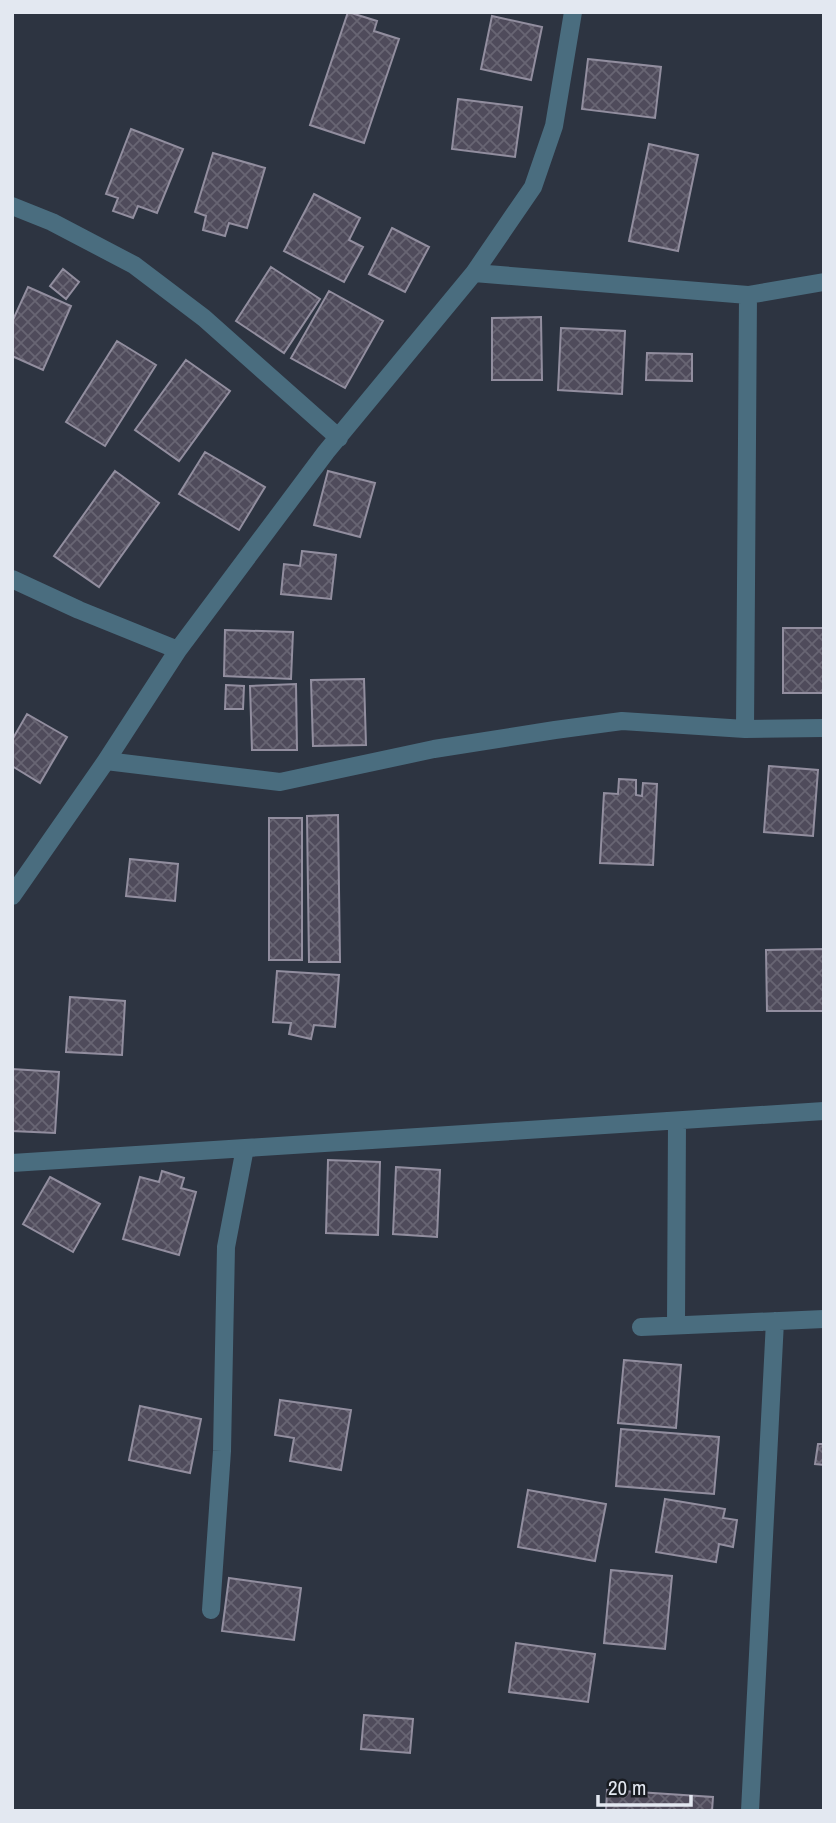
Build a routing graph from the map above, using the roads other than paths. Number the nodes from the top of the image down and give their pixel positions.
1 (573, 12) edge
2 (12, 206) edge
3 (474, 273) junction
4 (824, 282) edge
5 (748, 295) junction
6 (339, 438) junction
7 (12, 579) edge
8 (178, 650) junction
9 (745, 729) junction
10 (824, 729) edge
11 (106, 761) junction
12 (12, 896) edge
13 (824, 1111) edge
14 (677, 1121) junction
15 (245, 1148) junction
16 (12, 1163) edge
17 (824, 1319) edge
18 (775, 1321) junction
19 (676, 1325) junction
20 (641, 1327) dead end
21 (211, 1610) dead end
22 (750, 1811) edge

1 - 3 street
2 - 6 street
3 - 5 street
3 - 6 street
4 - 5 street
5 - 9 street
6 - 8 street
7 - 8 street
8 - 11 street
9 - 10 street
9 - 11 street
11 - 12 street
13 - 14 street
14 - 15 street
14 - 19 street
15 - 16 street
15 - 21 street
17 - 18 street
18 - 19 street
18 - 22 street
19 - 20 street

